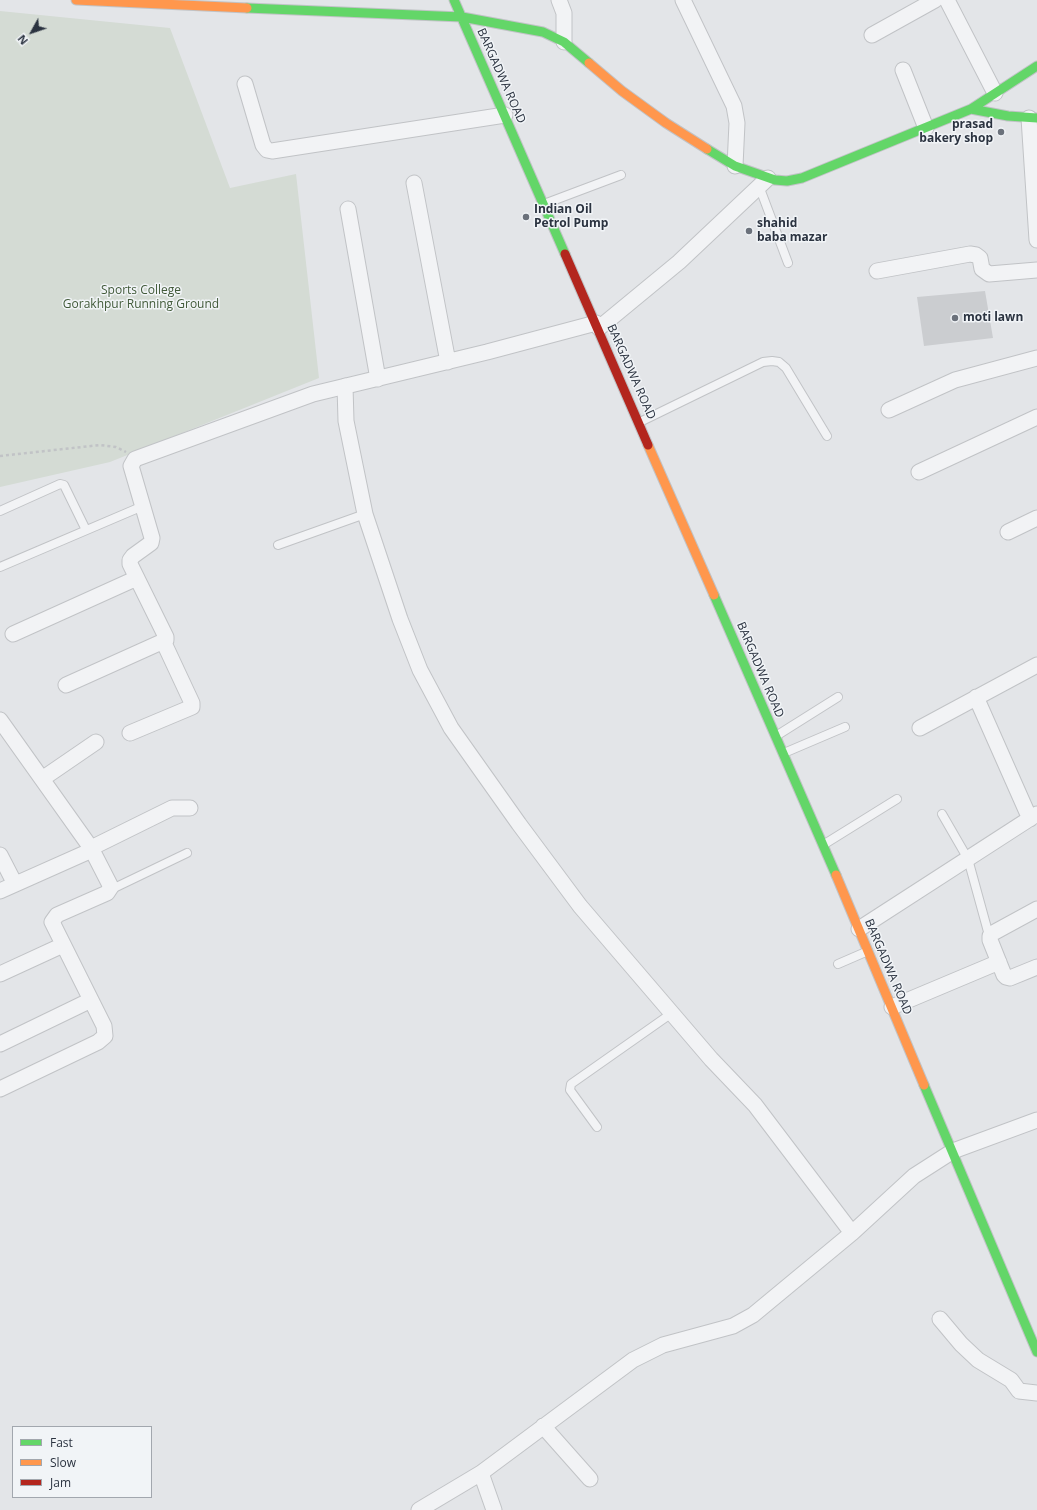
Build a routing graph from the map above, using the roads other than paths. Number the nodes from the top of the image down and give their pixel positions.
1 (76, 0) edge
2 (454, 0) edge
3 (684, 0) edge
4 (935, 0) edge
5 (947, 0) edge
6 (562, 13) edge
7 (462, 17) junction
8 (872, 35) dead end
9 (564, 42) junction
10 (1037, 66) edge
11 (903, 70) dead end
12 (245, 84) dead end
13 (995, 93) junction
14 (971, 109) junction
15 (505, 116) junction
16 (1033, 118) edge
17 (926, 128) junction
18 (736, 166) junction
19 (621, 175) dead end
20 (764, 182) junction
21 (414, 183) dead end
22 (544, 204) junction
23 (348, 209) dead end
24 (1037, 240) edge
25 (788, 263) dead end
26 (1037, 270) edge
27 (877, 271) dead end
28 (598, 325) junction
29 (1037, 358) edge
30 (448, 362) junction
31 (378, 379) junction
32 (345, 386) junction
33 (889, 410) dead end
34 (1037, 417) edge
35 (640, 422) junction
36 (826, 436) dead end
37 (919, 472) dead end
38 (143, 506) junction
39 (0, 511) edge
40 (365, 514) junction
41 (1037, 518) edge
42 (86, 530) junction
43 (1008, 532) dead end
44 (278, 545) dead end
45 (0, 567) edge
46 (137, 578) junction
47 (13, 634) dead end
48 (164, 643) junction
49 (1037, 664) edge
50 (66, 685) dead end
51 (838, 697) dead end
52 (976, 698) junction
53 (0, 720) edge
54 (845, 727) dead end
55 (920, 728) dead end
56 (130, 733) dead end
57 (776, 736) junction
58 (96, 742) dead end
59 (784, 753) junction
60 (42, 780) junction
61 (897, 798) dead end
62 (190, 808) dead end
63 (942, 814) dead end
64 (1034, 817) edge
65 (824, 845) junction
66 (91, 849) junction
67 (187, 853) dead end
68 (0, 855) edge
69 (968, 859) junction
70 (15, 884) junction
71 (110, 890) junction
72 (0, 891) edge
73 (1037, 909) edge
74 (859, 929) junction
75 (990, 940) junction
76 (63, 945) junction
77 (868, 951) junction
78 (999, 962) junction
79 (838, 964) dead end
80 (1037, 966) edge
81 (0, 974) edge
82 (91, 1000) junction
83 (892, 1007) junction
84 (672, 1013) junction
85 (0, 1044) edge
86 (0, 1089) edge
87 (1037, 1120) edge
88 (597, 1127) dead end
89 (953, 1152) junction
90 (852, 1233) junction
91 (940, 1319) dead end
92 (1037, 1352) edge
93 (1037, 1393) edge
94 (543, 1426) junction
95 (481, 1472) junction
96 (590, 1479) dead end
97 (419, 1510) edge
98 (494, 1510) edge

1 - 7 main road
2 - 7 main road, BARGADWA ROAD
3 - 18 street
4 - 8 street
5 - 13 street
6 - 9 street
7 - 9 main road
7 - 15 main road, BARGADWA ROAD
9 - 18 main road
10 - 13 main road
11 - 17 street
12 - 15 street
13 - 14 main road
14 - 16 main road
14 - 17 main road
15 - 22 main road, BARGADWA ROAD
16 - 24 street
17 - 20 main road
18 - 20 main road
19 - 22 lane
20 - 25 lane
20 - 28 street
21 - 30 street
22 - 28 main road, BARGADWA ROAD
23 - 31 street
26 - 27 street
28 - 30 street
28 - 35 main road, BARGADWA ROAD
29 - 33 street
30 - 31 street
31 - 32 street
32 - 38 street
32 - 40 street
34 - 37 street
35 - 36 lane
35 - 57 main road, BARGADWA ROAD
38 - 42 lane
38 - 46 street
39 - 42 lane
40 - 44 lane
40 - 84 street
41 - 43 street
42 - 45 lane
46 - 47 street
46 - 48 street
48 - 50 street
48 - 56 street
49 - 52 street
51 - 57 lane
52 - 55 street
52 - 64 street
53 - 60 street
54 - 59 lane
57 - 59 main road, BARGADWA ROAD
58 - 60 street
59 - 65 main road, BARGADWA ROAD
60 - 66 street
61 - 65 lane
62 - 66 street
63 - 69 lane
64 - 69 street
65 - 74 main road, BARGADWA ROAD
66 - 70 street
66 - 71 street
67 - 71 lane
68 - 70 street
69 - 74 street
69 - 75 lane
70 - 72 street
71 - 76 street
73 - 75 street
74 - 77 main road, BARGADWA ROAD
75 - 78 street
76 - 81 street
76 - 82 street
77 - 79 lane
77 - 83 main road, BARGADWA ROAD
78 - 80 street
78 - 83 street
82 - 85 street
82 - 86 street
83 - 89 main road, BARGADWA ROAD
84 - 88 lane
84 - 90 street
87 - 89 street
89 - 90 street
89 - 92 main road, BARGADWA ROAD
90 - 94 street
91 - 93 street
94 - 95 street
94 - 96 street
95 - 97 street
95 - 98 street

